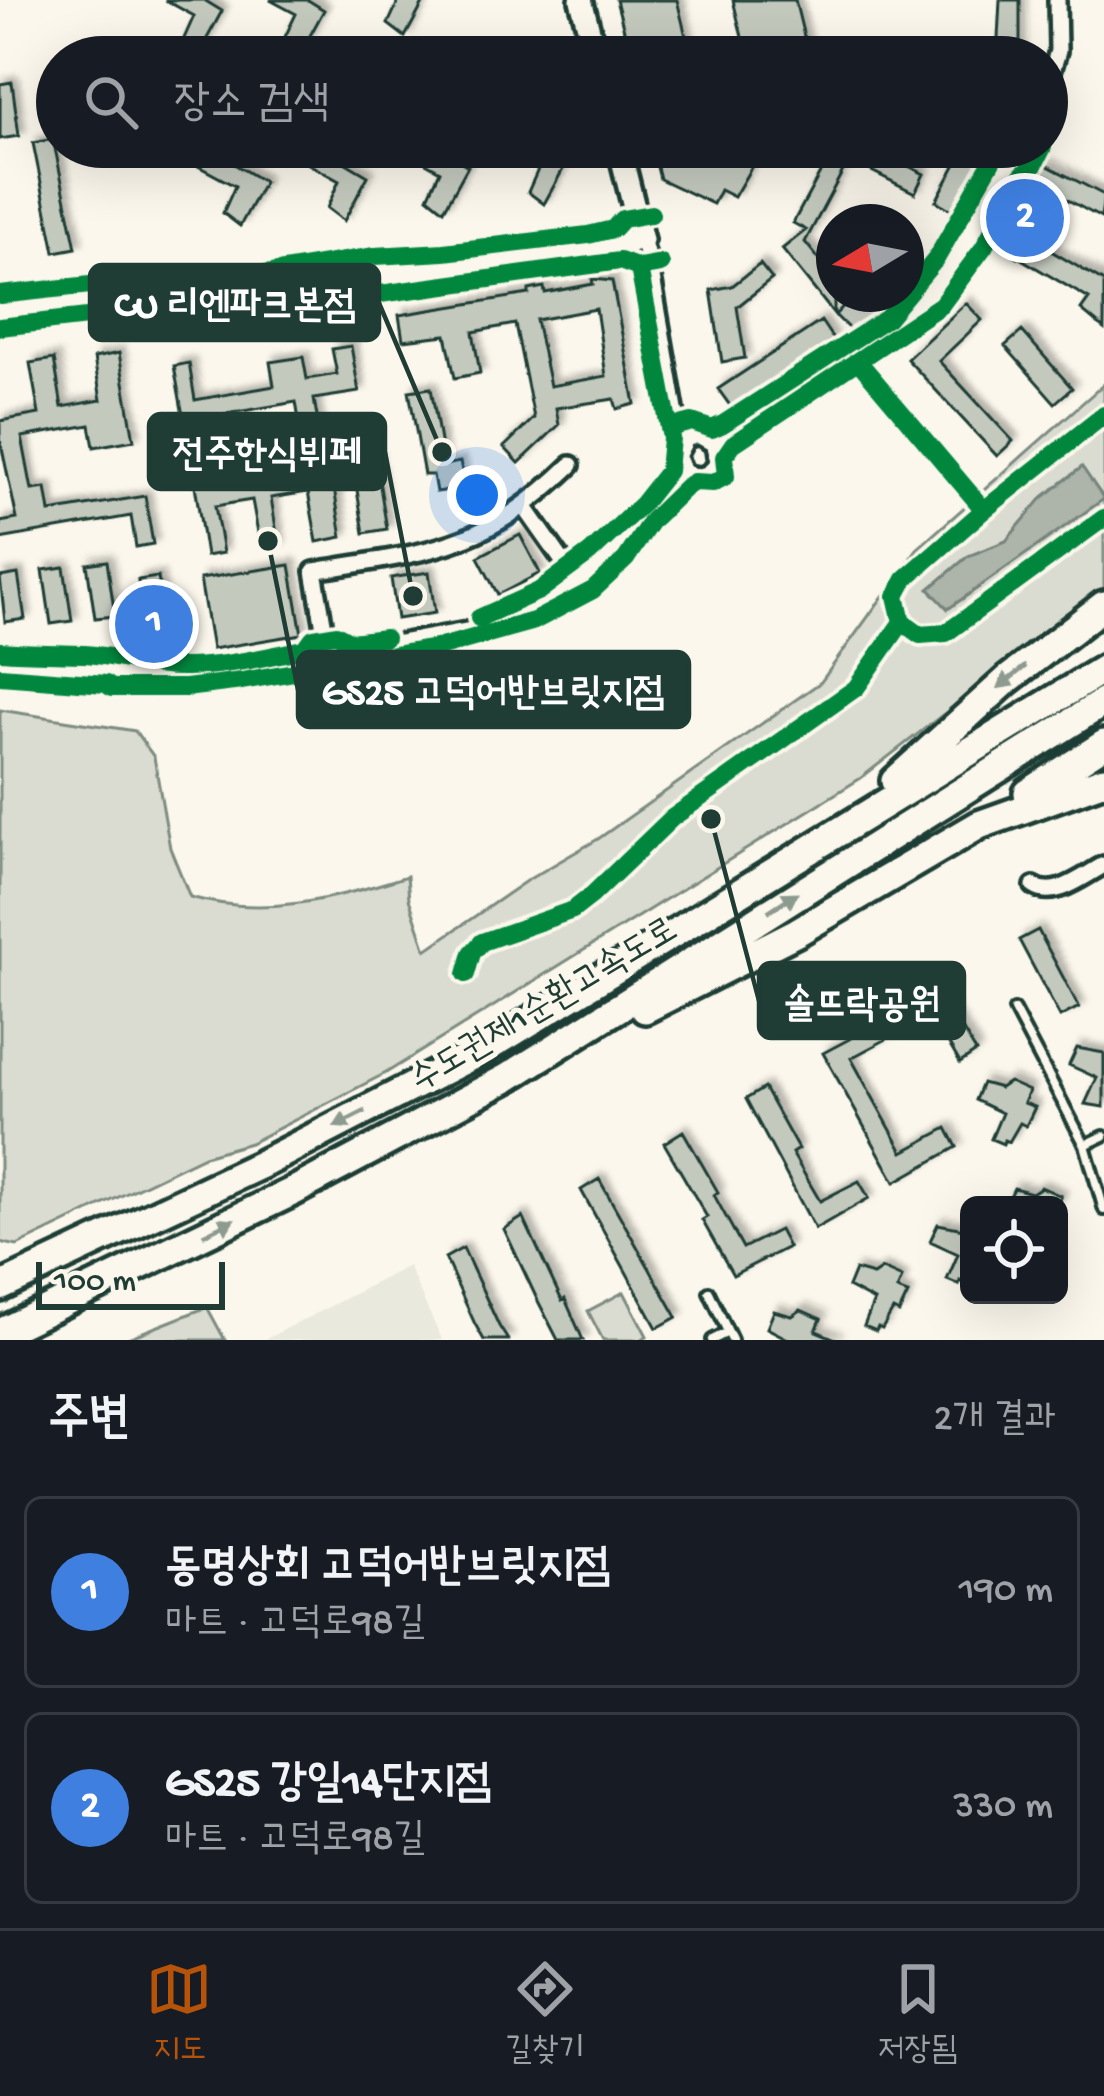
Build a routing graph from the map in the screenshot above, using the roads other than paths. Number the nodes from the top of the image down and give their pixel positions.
1 (581, 0) edge
2 (1057, 0) edge
3 (590, 36) edge
4 (1058, 36) edge
5 (624, 168) edge
6 (1007, 168) edge
7 (642, 240) junction
8 (0, 309) edge
9 (681, 443) junction
10 (714, 444) junction
11 (571, 465) dead end
12 (684, 471) junction
13 (524, 506) junction
14 (576, 580) junction
15 (1104, 605) edge
16 (329, 656) junction
17 (0, 663) edge
18 (1104, 669) edge
19 (1104, 702) edge
20 (1104, 744) edge
21 (1104, 780) edge
22 (848, 824) junction
23 (979, 825) junction
24 (1104, 865) edge
25 (1034, 886) dead end
26 (1014, 1010) dead end
27 (507, 1078) junction
28 (1104, 1136) edge
29 (1084, 1145) junction
30 (1104, 1210) edge
31 (0, 1287) edge
32 (709, 1292) dead end
33 (0, 1333) edge
34 (730, 1336) edge
35 (712, 1340) edge

1 - 3 street
2 - 4 street
5 - 7 street
6 - 10 street
7 - 8 street
7 - 9 street
9 - 10 street
9 - 12 street
10 - 12 street
11 - 13 street
12 - 14 street
13 - 14 street
13 - 16 street
14 - 16 street
15 -> 22 highway
16 - 17 street
18 - 22 highway, 수도권제1순환고속도로
27 -> 19 highway, 수도권제1순환고속도로
20 - 23 highway
21 - 23 highway
22 -> 31 highway, 수도권제1순환고속도로
23 - 27 highway
24 - 25 street
26 - 29 lane
33 -> 27 highway, 수도권제1순환고속도로
28 - 29 lane
29 - 30 lane
32 - 34 lane
34 - 35 lane

